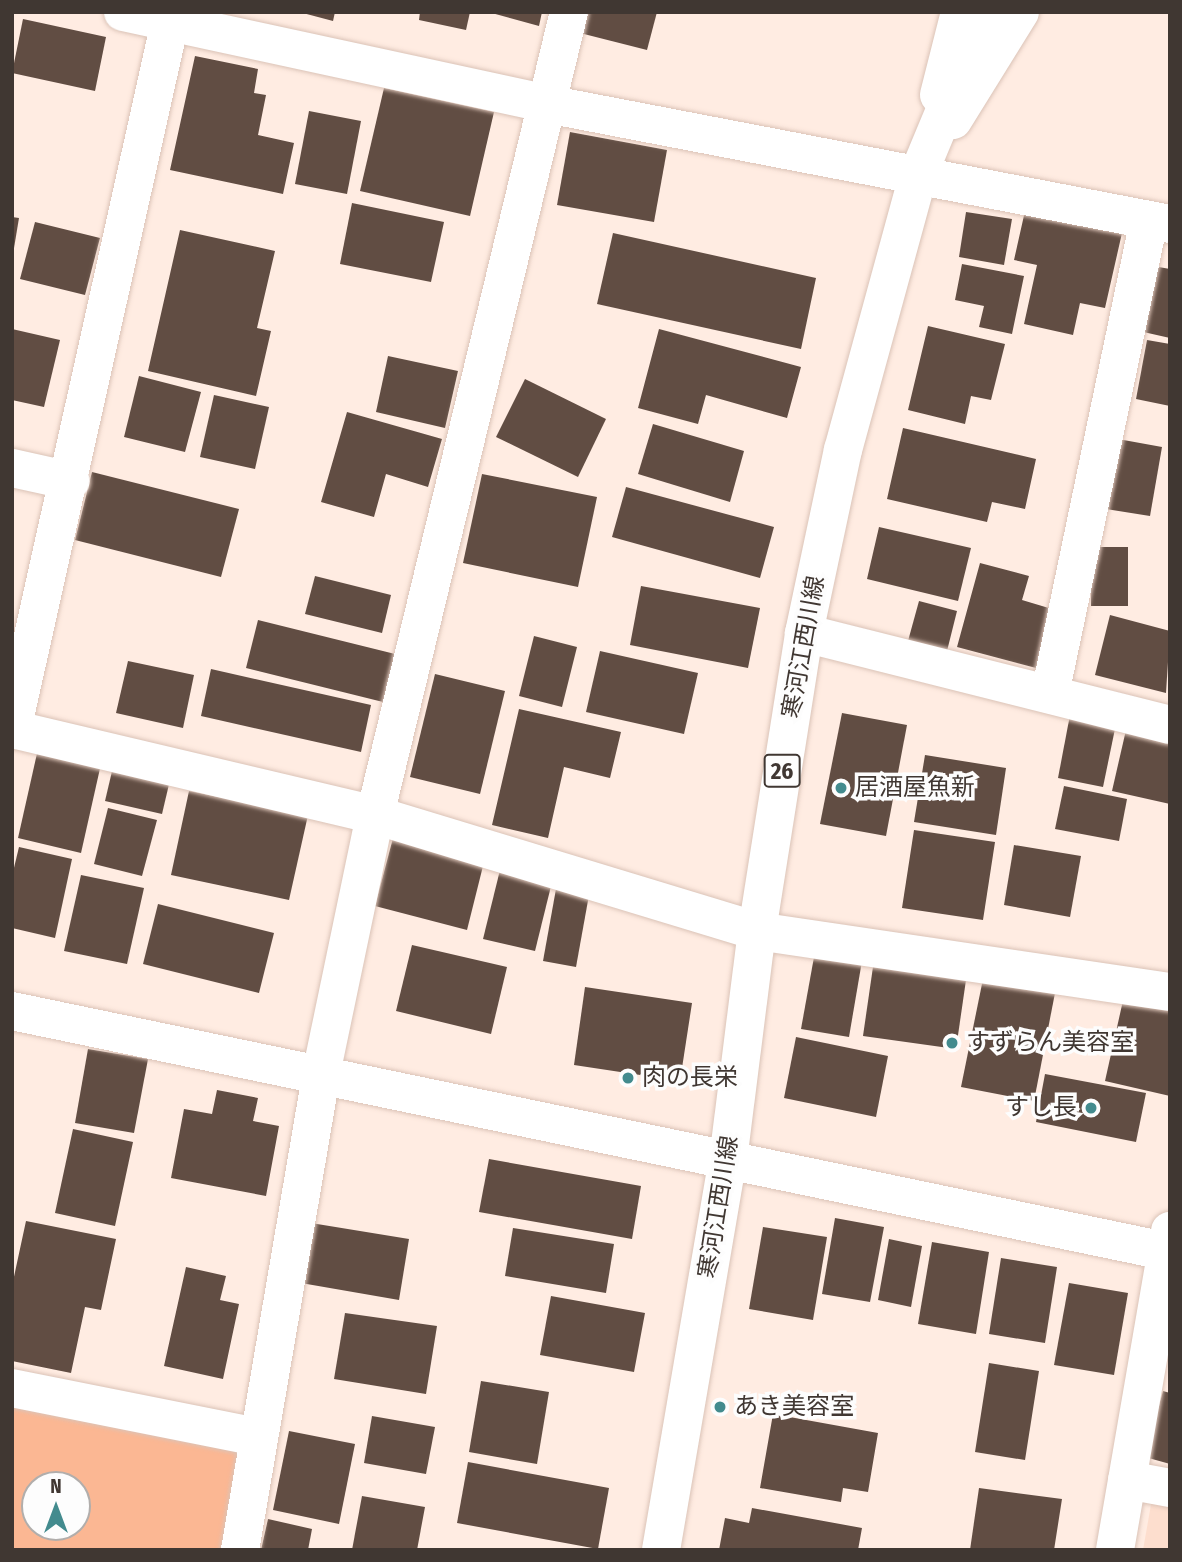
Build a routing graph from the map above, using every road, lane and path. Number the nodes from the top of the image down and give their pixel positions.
1 (123, 12) edge
2 (569, 12) edge
3 (960, 12) edge
4 (986, 12) edge
5 (1020, 12) edge
6 (170, 22) junction
7 (266, 27) edge
8 (547, 104) junction
9 (918, 175) junction
10 (1159, 222) edge
11 (12, 468) edge
12 (71, 481) junction
13 (804, 634) junction
14 (1050, 694) junction
15 (1170, 725) edge
16 (12, 729) edge
17 (375, 815) junction
18 (757, 931) junction
19 (1170, 992) edge
20 (12, 1011) edge
21 (321, 1074) junction
22 (728, 1160) junction
23 (1168, 1245) edge
24 (12, 1388) edge
25 (258, 1437) junction
26 (1127, 1480) junction
27 (1170, 1488) edge
28 (240, 1550) edge
29 (661, 1550) edge
30 (1115, 1550) edge

1 - 6 street
2 - 8 street
3 - 9 street
4 - 9 street, 寒河江西川線 / 26
5 - 9 street
6 - 7 street
6 - 12 street
7 - 8 street
8 - 9 street
8 - 17 street
9 - 10 street
9 - 13 street, 寒河江西川線 / 26
10 - 14 street
11 - 12 street
12 - 16 street
13 - 14 street
13 - 18 street, 寒河江西川線 / 26
14 - 15 street
16 - 17 street
17 - 18 street
17 - 21 street
18 - 19 street
18 - 22 street, 寒河江西川線 / 26
20 - 21 street
21 - 22 street
21 - 25 street
22 - 23 street
22 - 29 street, 寒河江西川線 / 26
23 - 26 street
24 - 25 street
25 - 28 street
26 - 27 street
26 - 30 street

